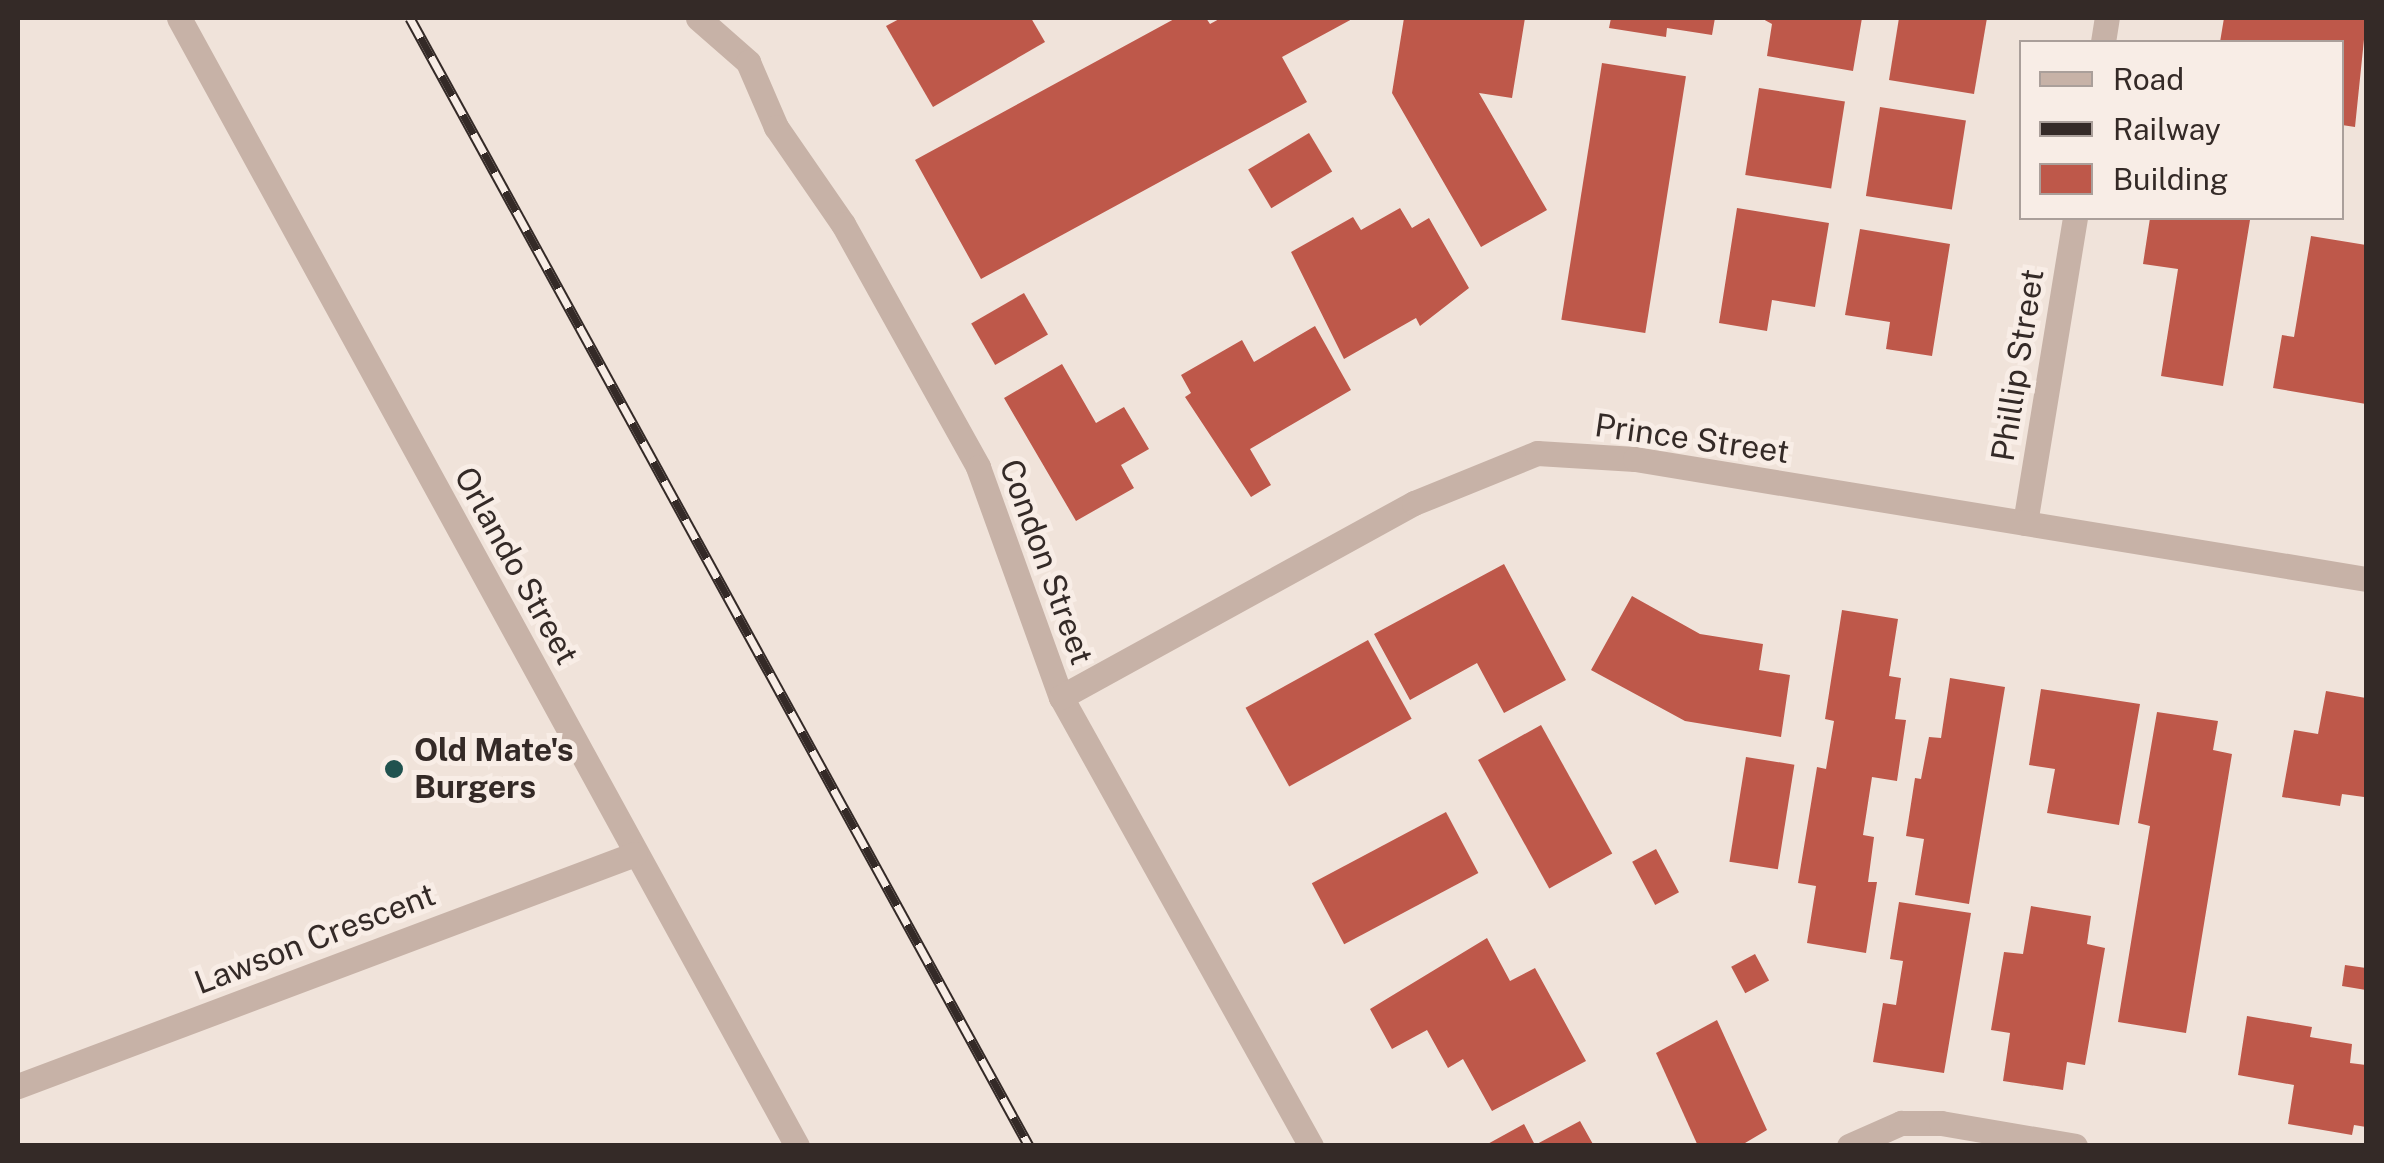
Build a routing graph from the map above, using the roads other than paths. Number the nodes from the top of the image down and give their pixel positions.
1 (179, 18) edge
2 (698, 18) edge
3 (2075, 220) edge
4 (2025, 523) junction
5 (2366, 579) edge
6 (1062, 697) junction
7 (635, 854) junction
8 (18, 1086) edge
9 (797, 1146) edge
10 (1311, 1146) edge
11 (1848, 1146) edge
12 (2074, 1146) edge

1 - 7 street, Orlando Street
2 - 6 street, Condon Street
3 - 4 street, Phillip Street
4 - 5 street, Prince Street
4 - 6 street, Prince Street
6 - 10 street, Condon Street
7 - 8 street, Lawson Crescent
7 - 9 street, Orlando Street
11 - 12 street

